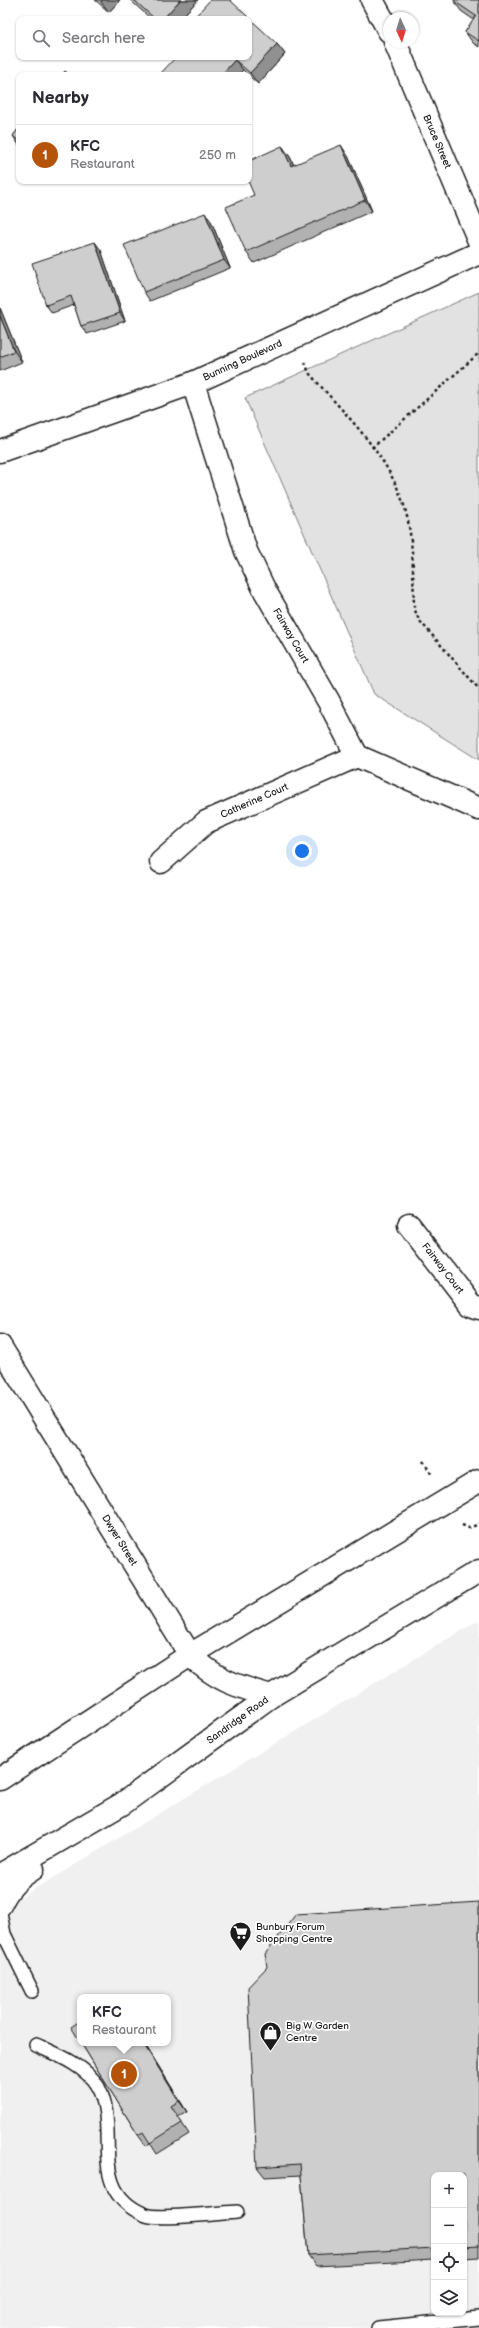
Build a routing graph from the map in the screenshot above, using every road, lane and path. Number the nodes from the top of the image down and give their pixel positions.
1 (372, 0) edge
2 (383, 20) edge
3 (398, 48) edge
4 (479, 241) edge
5 (479, 254) edge
6 (479, 353) edge
7 (304, 359) dead end
8 (193, 383) junction
9 (372, 448) junction
10 (0, 451) edge
11 (479, 690) edge
12 (357, 756) junction
13 (479, 809) edge
14 (161, 862) dead end
15 (409, 1225) dead end
16 (479, 1308) edge
17 (0, 1346) edge
18 (423, 1461) dead end
19 (432, 1475) dead end
20 (479, 1481) edge
21 (479, 1524) edge
22 (462, 1525) dead end
23 (479, 1571) edge
24 (190, 1655) junction
25 (271, 1696) junction
26 (0, 1779) edge
27 (122, 1804) junction
28 (0, 1875) edge
29 (0, 1905) edge
30 (0, 1913) edge
31 (32, 1991) dead end
32 (36, 2045) dead end
33 (237, 2212) dead end
34 (479, 2318) edge
35 (378, 2328) edge

1 - 2 street
3 - 4 street, Bruce Street
5 - 8 street, Bunning Boulevard
6 - 9 path
7 - 9 path
8 - 10 street, Bunning Boulevard
8 - 12 street, Fairway Court
9 - 11 path
12 - 13 street
12 - 14 street, Catherine Court
15 - 16 street, Fairway Court
17 - 24 street, Dwyer Street
18 - 19 path
20 - 24 street
21 - 22 path
23 - 25 street, Sandridge Road
24 - 25 street, Dwyer Street
24 - 26 street
25 - 27 street, Sandridge Road
27 - 28 street, Sandridge Road
27 - 29 street
30 - 31 lane
32 - 33 lane
34 - 35 lane

